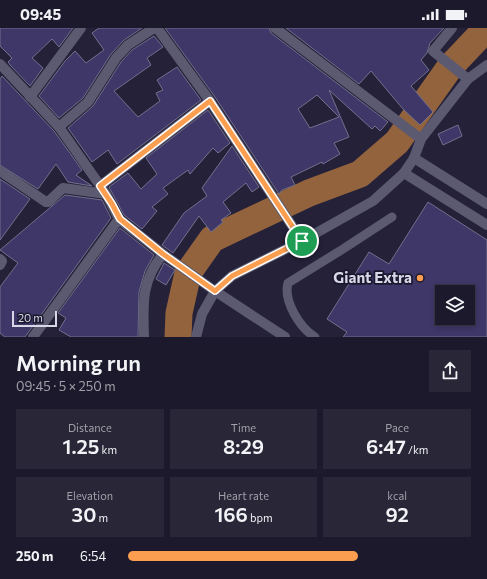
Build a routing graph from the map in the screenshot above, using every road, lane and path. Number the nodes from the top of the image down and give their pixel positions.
1 (81, 28) edge
2 (156, 28) edge
3 (275, 28) edge
4 (452, 28) edge
5 (0, 64) edge
6 (487, 65) edge
7 (468, 79) junction
8 (30, 97) junction
9 (210, 101) junction
10 (59, 127) junction
11 (421, 139) junction
12 (414, 158) junction
13 (0, 171) edge
14 (404, 173) junction
15 (100, 186) junction
16 (106, 194) junction
17 (487, 204) edge
18 (392, 217) dead end
19 (120, 219) junction
20 (487, 225) edge
21 (302, 241) junction
22 (163, 254) junction
23 (0, 259) edge
24 (0, 265) edge
25 (215, 291) junction
26 (33, 337) edge
27 (144, 337) edge
28 (196, 337) edge
29 (286, 337) edge
30 (316, 337) edge

1 - 8 street
2 - 9 street
2 - 10 street
3 - 11 street
4 - 7 street
5 - 8 street
6 - 7 street
7 - 11 street
8 - 10 street
9 - 15 street
9 - 21 street
10 - 15 street
11 - 12 street
12 - 14 street
12 - 17 street
13 - 16 street
14 - 20 street
14 - 21 street
15 - 16 street
16 - 19 street
18 - 30 lane
19 - 22 street
19 - 26 street
21 - 25 street
22 - 25 street
22 - 27 street
23 - 24 street
25 - 28 street
25 - 29 street

